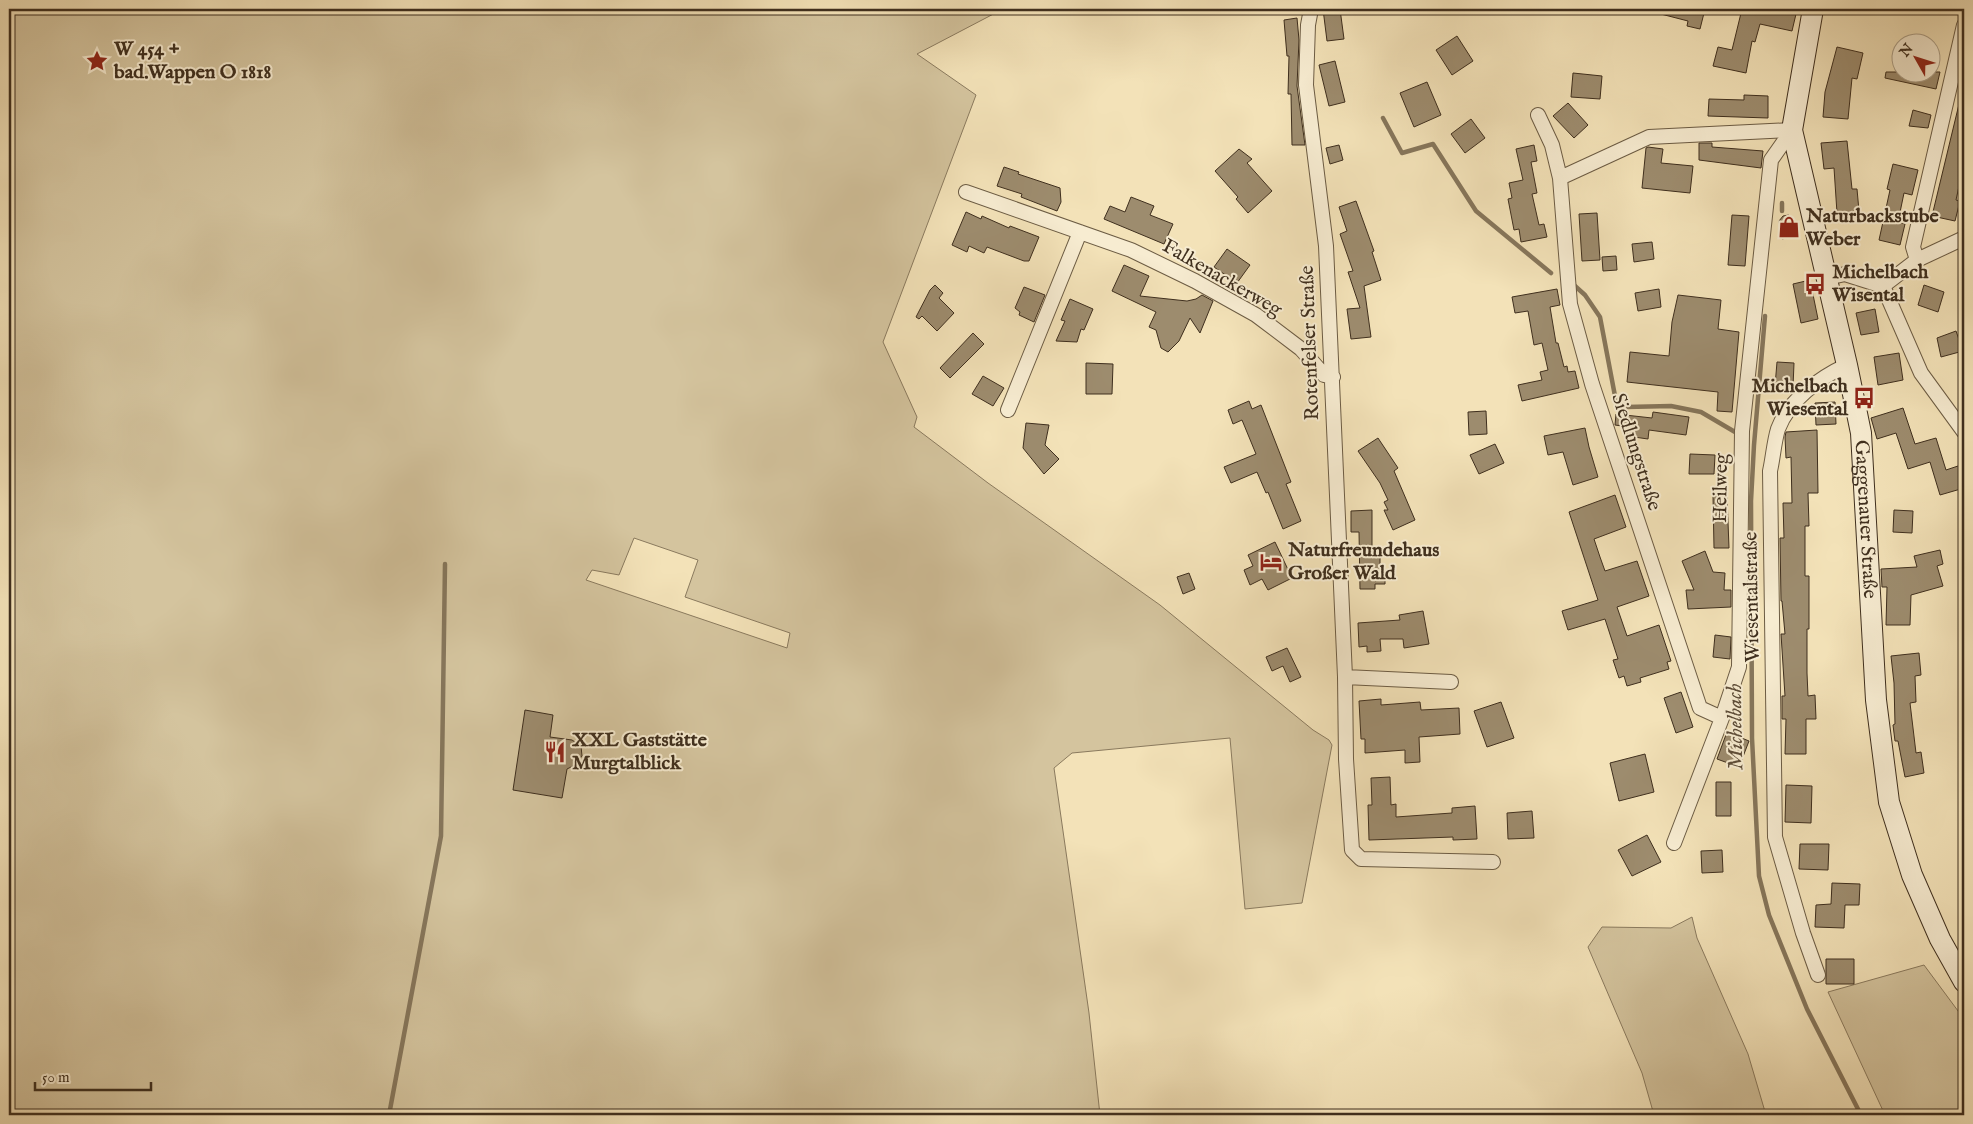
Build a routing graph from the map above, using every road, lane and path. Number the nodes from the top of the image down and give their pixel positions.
1 (1311, 9) edge
2 (1813, 9) edge
3 (1964, 25) edge
4 (1538, 115) dead end
5 (1792, 130) junction
6 (1560, 178) junction
7 (966, 192) dead end
8 (1080, 232) junction
9 (1964, 238) edge
10 (1917, 260) junction
11 (1827, 278) junction
12 (1883, 286) junction
13 (1847, 365) junction
14 (1332, 377) junction
15 (1008, 410) dead end
16 (1964, 432) edge
17 (1345, 677) junction
18 (1451, 682) dead end
19 (1722, 718) junction
20 (1674, 842) dead end
21 (1493, 862) dead end
22 (1818, 975) dead end
23 (1964, 982) edge

1 - 14 street, Rotenfelser Straße
2 - 5 main road, Gaggenauer Straße
3 - 10 street
4 - 6 street, Siedlungstraße
5 - 6 street
5 - 11 main road, Gaggenauer Straße
5 - 19 street, Heilweg
6 - 19 street, Siedlungstraße
7 - 8 street, Falkenackerweg
8 - 14 street, Falkenackerweg
8 - 15 street
9 - 10 street
10 - 12 street
11 - 12 street
11 - 13 main road, Gaggenauer Straße
12 - 16 street
13 - 22 street, Wiesentalstraße
13 - 23 main road, Gaggenauer Straße
14 - 17 street, Rotenfelser Straße
17 - 18 street
17 - 21 street, Rotenfelser Straße
19 - 20 street, Heilweg

